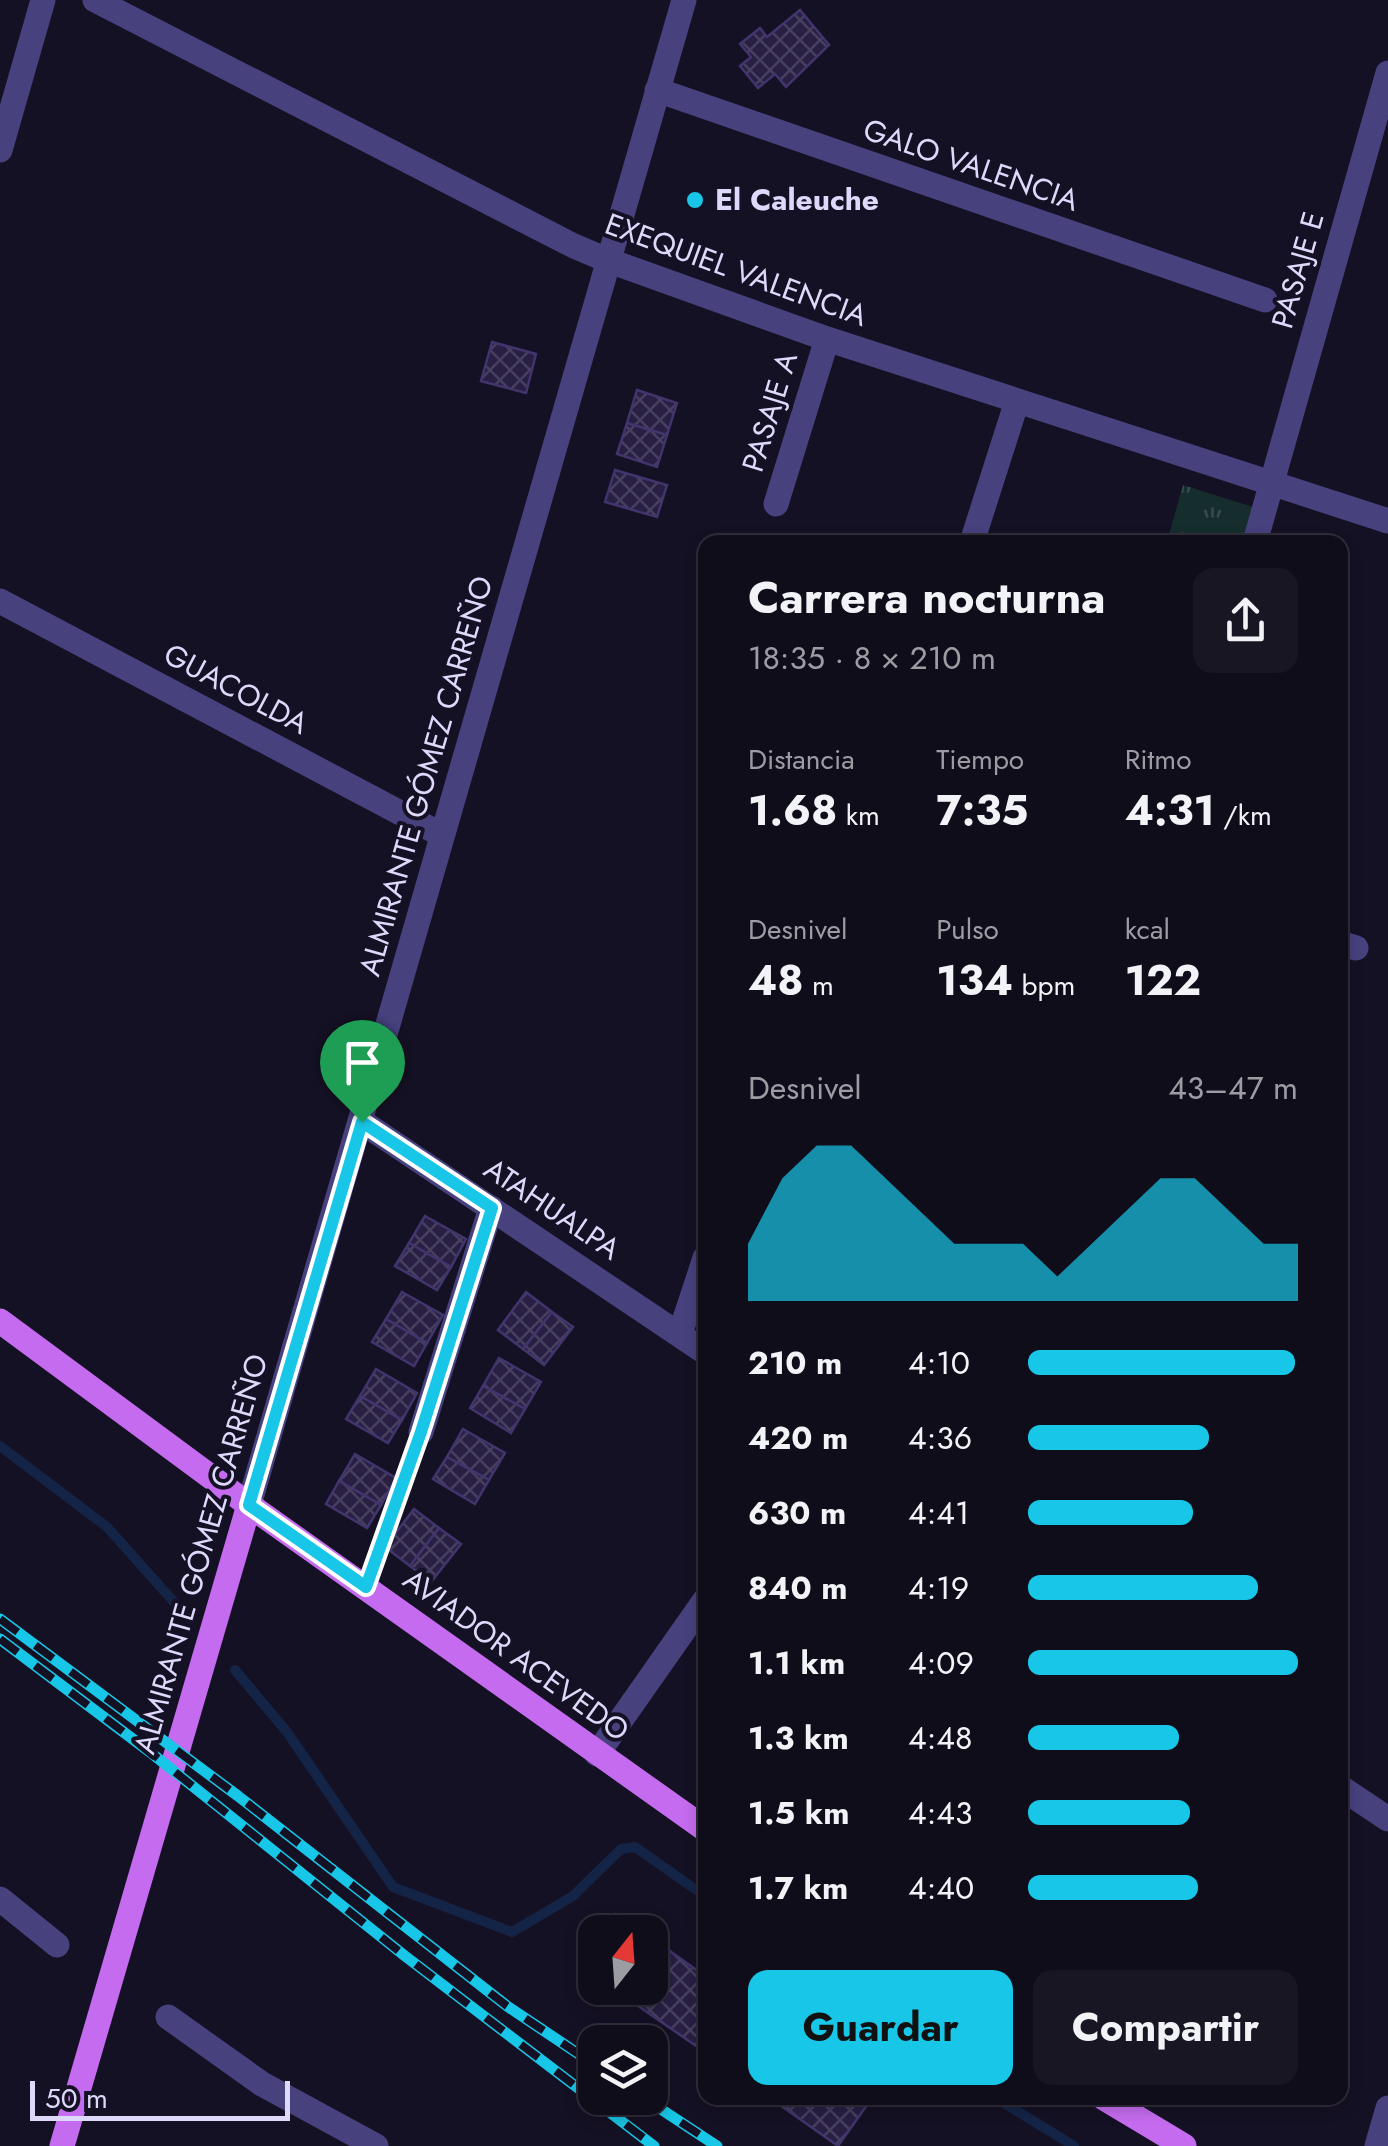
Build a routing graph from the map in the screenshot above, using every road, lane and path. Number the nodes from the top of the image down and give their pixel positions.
1 (43, 0) edge
2 (95, 0) edge
3 (684, 0) edge
4 (1388, 74) edge
5 (657, 90) junction
6 (0, 150) edge
7 (608, 260) junction
8 (1265, 300) dead end
9 (827, 339) junction
10 (1017, 401) junction
11 (1271, 486) junction
12 (776, 504) dead end
13 (1388, 521) edge
14 (974, 535) edge
15 (1257, 535) edge
16 (0, 602) edge
17 (442, 834) junction
18 (362, 1122) junction
19 (492, 1208) junction
20 (698, 1279) edge
21 (0, 1321) edge
22 (680, 1334) junction
23 (698, 1347) edge
24 (421, 1432) joint
25 (249, 1505) junction
26 (366, 1587) junction
27 (698, 1610) edge
28 (598, 1754) junction
29 (1348, 1792) edge
30 (1388, 1819) edge
31 (698, 1824) edge
32 (0, 1899) edge
33 (57, 1945) dead end
34 (168, 2017) dead end
35 (1116, 2105) edge
36 (1388, 2108) edge
37 (62, 2146) edge
38 (376, 2146) edge
39 (1184, 2146) edge
40 (1376, 2146) edge

1 - 6 street
2 - 7 street, EXEQUIEL VALENCIA
3 - 5 street, ALMIRANTE GÓMEZ CARREÑO
4 - 11 street, PASAJE E
5 - 7 street, ALMIRANTE GÓMEZ CARREÑO
5 - 8 street, GALO VALENCIA
7 - 9 street, EXEQUIEL VALENCIA
7 - 17 street, ALMIRANTE GÓMEZ CARREÑO
9 - 10 street, EXEQUIEL VALENCIA
9 - 12 street, PASAJE A
10 - 11 street, EXEQUIEL VALENCIA
10 - 14 street
11 - 13 street, EXEQUIEL VALENCIA
11 - 15 street, PASAJE E
16 - 17 street, GUACOLDA
17 - 18 street, ALMIRANTE GÓMEZ CARREÑO
18 - 19 street, ATAHUALPA
18 - 25 street, ALMIRANTE GÓMEZ CARREÑO
19 - 22 street, ATAHUALPA
19 - 24 street
20 - 22 street
21 - 25 main road, AVIADOR ACEVEDO
22 - 23 street, ATAHUALPA
24 - 26 path
25 - 26 main road, AVIADOR ACEVEDO
25 - 37 main road, ALMIRANTE GÓMEZ CARREÑO
26 - 28 main road, AVIADOR ACEVEDO
27 - 28 street
28 - 31 main road, AVIADOR ACEVEDO
29 - 30 street
32 - 33 street
34 - 38 street
35 - 39 main road
36 - 40 street

